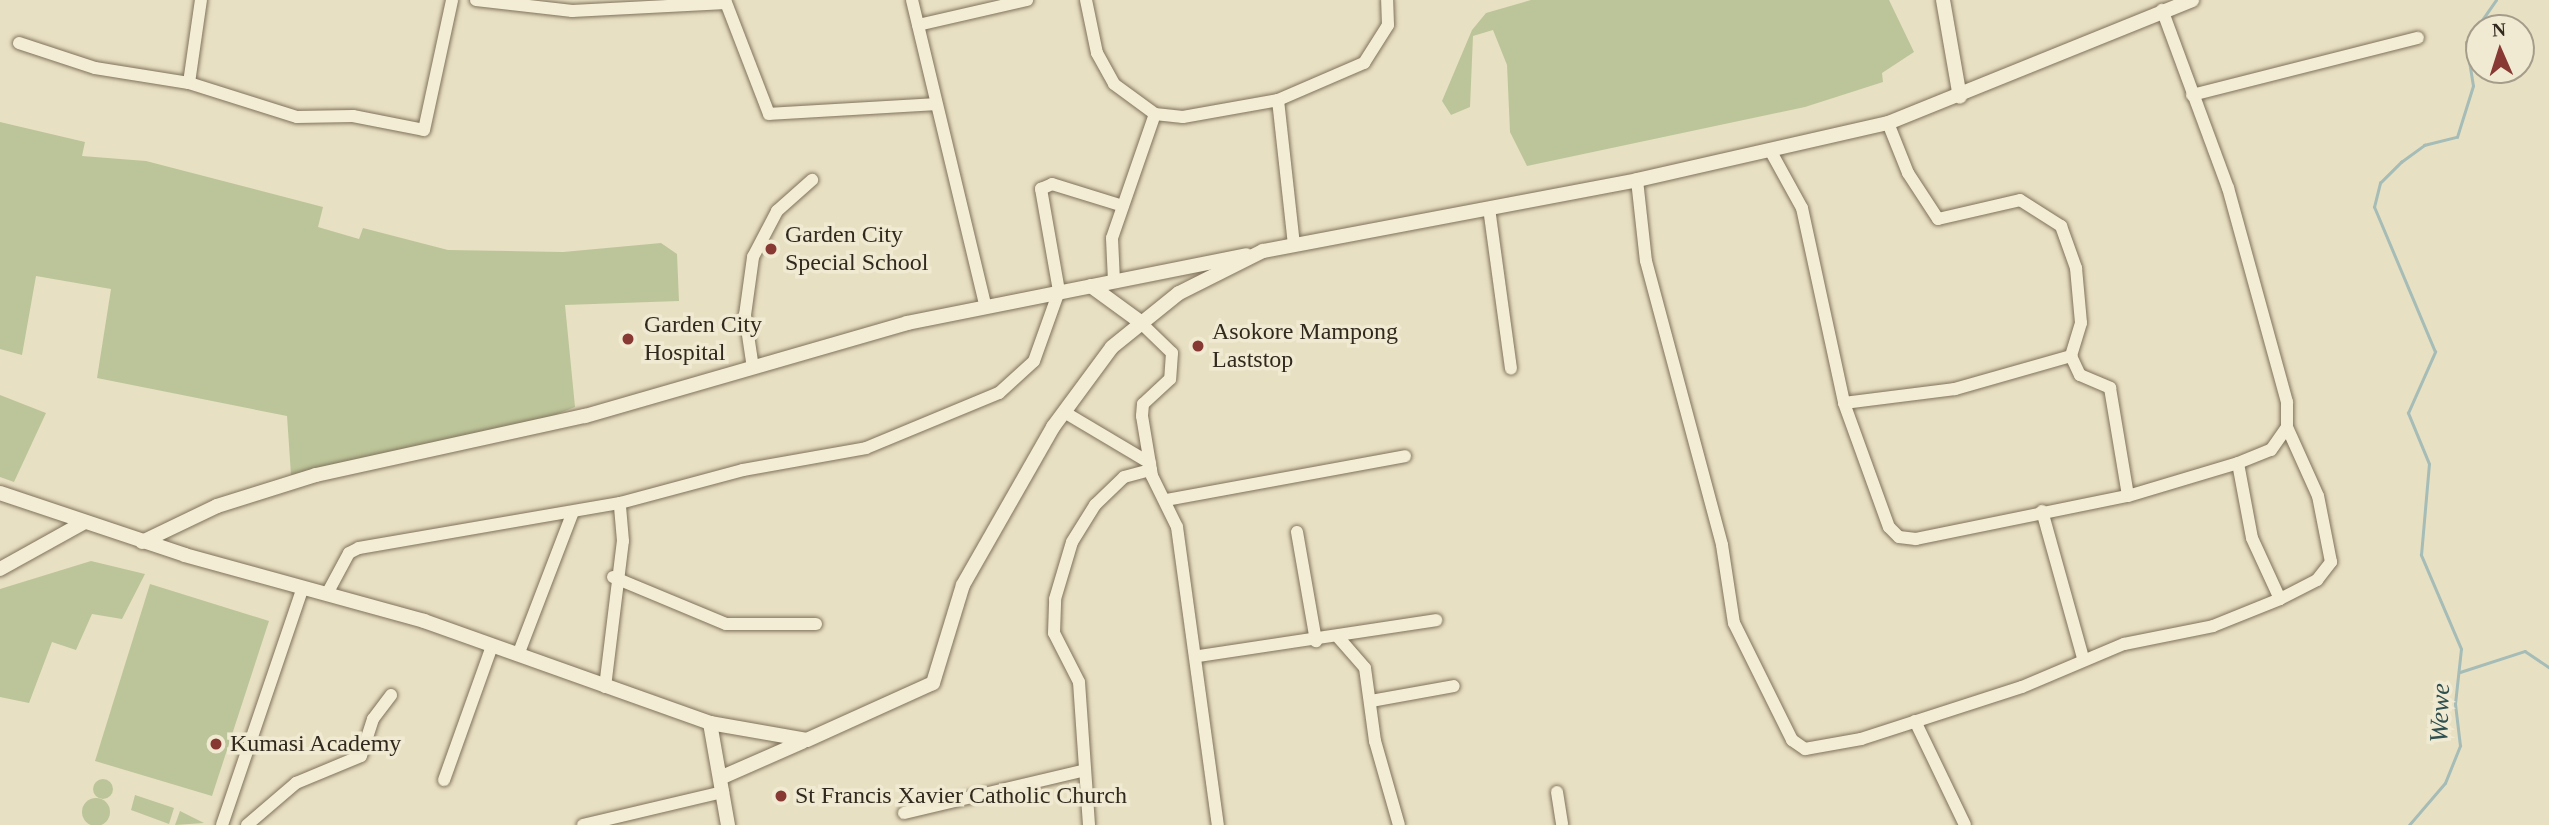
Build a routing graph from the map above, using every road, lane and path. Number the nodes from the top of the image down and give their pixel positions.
1 (201, 0) edge
2 (453, 0) edge
3 (476, 0) edge
4 (912, 0) edge
5 (1027, 0) edge
6 (1086, 0) edge
7 (1387, 0) edge
8 (1943, 0) edge
9 (2192, 0) edge
10 (725, 2) edge
11 (2162, 10) junction
12 (918, 24) junction
13 (2418, 38) dead end
14 (19, 43) dead end
15 (189, 83) junction
16 (2192, 94) junction
17 (1961, 97) junction
18 (1278, 100) junction
19 (936, 104) junction
20 (1155, 114) junction
21 (1888, 123) junction
22 (1770, 150) junction
23 (811, 180) dead end
24 (1637, 180) junction
25 (1123, 206) junction
26 (1489, 208) junction
27 (1294, 245) junction
28 (1263, 251) junction
29 (1114, 281) junction
30 (1091, 286) junction
31 (1059, 291) junction
32 (985, 304) junction
33 (1139, 321) junction
34 (2071, 356) junction
35 (753, 368) junction
36 (1511, 369) dead end
37 (1844, 403) junction
38 (1064, 412) junction
39 (2287, 427) junction
40 (1405, 456) dead end
41 (2238, 463) junction
42 (1150, 466) junction
43 (0, 493) edge
44 (2128, 496) junction
45 (1166, 500) junction
46 (620, 503) junction
47 (2042, 511) junction
48 (573, 512) junction
49 (83, 523) junction
50 (1297, 532) dead end
51 (142, 541) junction
52 (0, 569) edge
53 (613, 578) junction
54 (303, 587) junction
55 (328, 592) junction
56 (2280, 599) junction
57 (1436, 620) dead end
58 (816, 624) dead end
59 (1338, 637) junction
60 (1316, 641) junction
61 (492, 646) junction
62 (518, 655) junction
63 (1199, 656) junction
64 (2083, 658) junction
65 (1454, 686) dead end
66 (605, 687) junction
67 (391, 695) dead end
68 (1371, 701) junction
69 (1915, 722) junction
70 (710, 723) junction
71 (807, 740) junction
72 (1082, 771) junction
73 (444, 780) dead end
74 (722, 785) junction
75 (1557, 792) dead end
76 (904, 813) dead end
77 (222, 825) edge
78 (247, 825) edge
79 (583, 825) edge
80 (729, 825) edge
81 (1089, 825) edge
82 (1218, 825) edge
83 (1399, 825) edge
84 (1562, 825) edge
85 (1965, 825) edge

1 - 15 street
2 - 15 street
3 - 10 street
4 - 12 street
5 - 12 street
6 - 20 street
7 - 18 street
8 - 17 street
9 - 11 street
10 - 19 street
11 - 16 street
11 - 17 street
12 - 19 street
13 - 16 street
14 - 15 street
16 - 39 street
17 - 21 street
18 - 20 street
18 - 27 street
19 - 32 street
20 - 25 street
21 - 22 street
21 - 34 street
22 - 24 street
22 - 37 street
23 - 35 street
24 - 26 street
24 - 69 street
25 - 29 street
25 - 31 street
26 - 27 street
26 - 36 street
27 - 28 street
28 - 29 street
28 - 33 street
29 - 30 street
30 - 31 street
30 - 33 street
31 - 32 street
31 - 46 street
32 - 35 street
33 - 38 street
33 - 42 street
34 - 37 street
34 - 44 street
35 - 51 street
37 - 47 street
38 - 42 street
38 - 71 street
39 - 41 street
39 - 56 street
40 - 45 street
41 - 44 street
41 - 56 street
42 - 45 street
42 - 72 street
43 - 49 street
44 - 47 street
45 - 63 street
46 - 48 street
46 - 53 street
47 - 64 street
48 - 55 street
48 - 62 street
49 - 51 street
49 - 52 street
50 - 60 street
51 - 54 street
53 - 58 street
53 - 66 street
54 - 55 street
54 - 77 street
55 - 61 street
56 - 64 street
57 - 59 street
59 - 60 street
59 - 68 street
60 - 63 street
61 - 62 street
61 - 73 street
62 - 66 street
63 - 82 street
64 - 69 street
65 - 68 street
66 - 70 street
67 - 78 street
68 - 83 street
69 - 85 street
70 - 71 street
70 - 74 street
71 - 74 street
72 - 76 street
72 - 81 street
74 - 79 street
74 - 80 street
75 - 84 street

